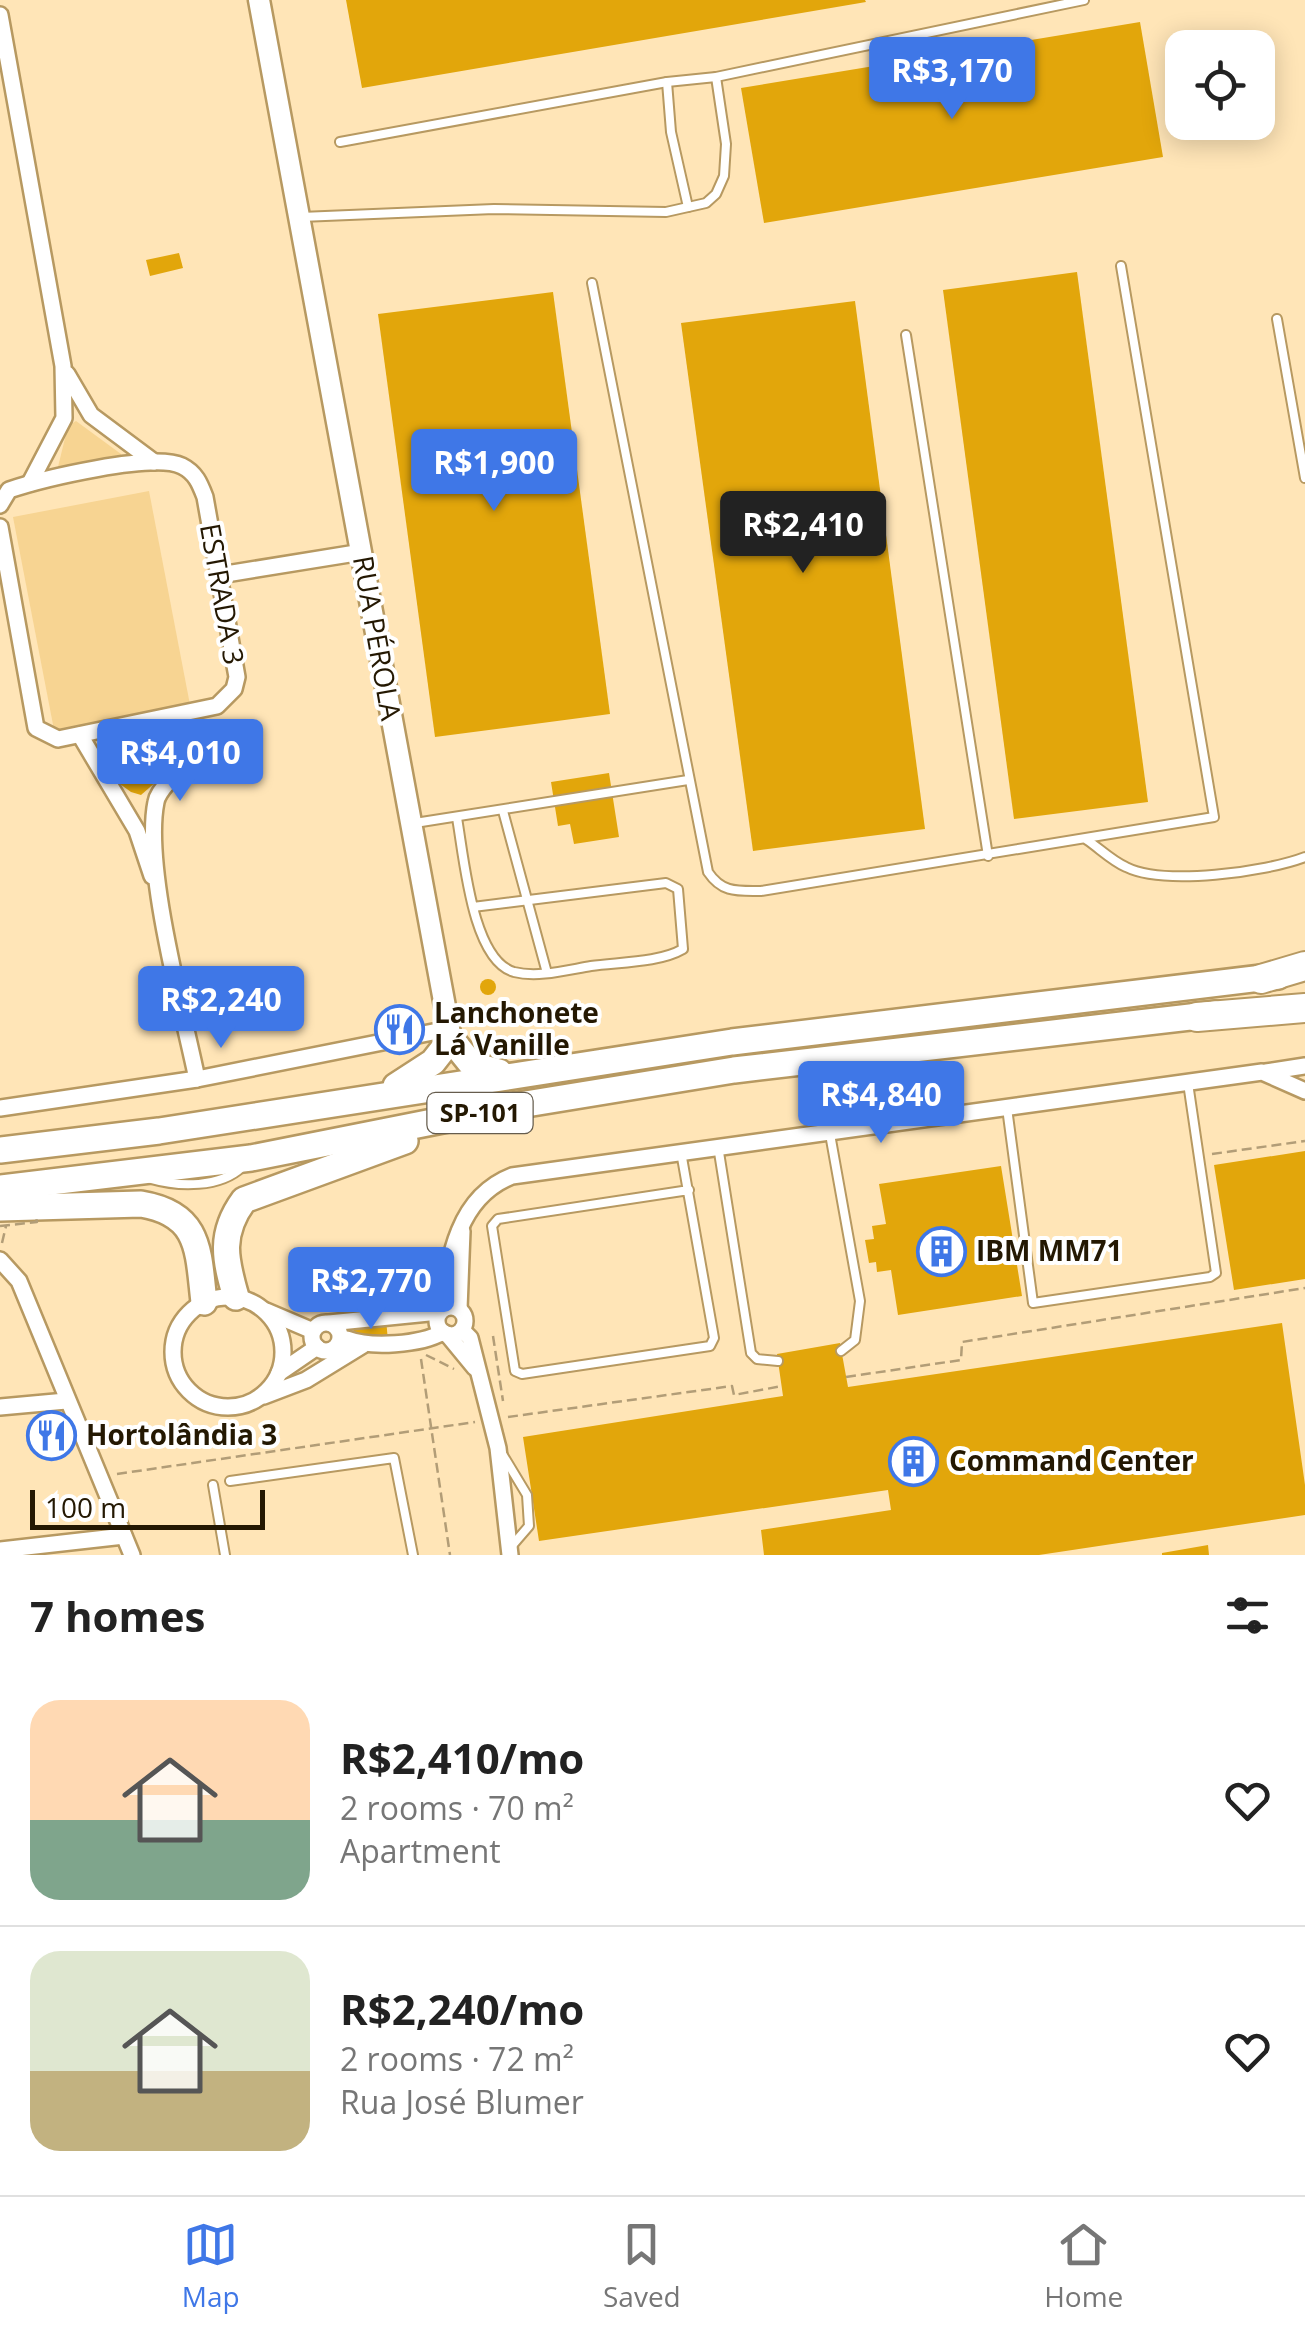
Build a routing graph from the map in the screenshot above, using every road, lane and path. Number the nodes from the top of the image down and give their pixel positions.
1 (260, 0) edge
2 (1084, 0) edge
3 (0, 15) edge
4 (716, 77) junction
5 (667, 82) junction
6 (340, 142) dead end
7 (688, 207) junction
8 (297, 217) junction
9 (1121, 266) dead end
10 (592, 283) dead end
11 (1277, 319) dead end
12 (906, 335) dead end
13 (63, 366) junction
14 (90, 415) junction
15 (64, 418) junction
16 (154, 462) junction
17 (1305, 478) edge
18 (30, 483) junction
19 (0, 505) edge
20 (0, 527) edge
21 (362, 552) junction
22 (220, 576) junction
23 (8, 622) edge
24 (181, 715) junction
25 (80, 735) junction
26 (688, 780) junction
27 (156, 798) junction
28 (121, 802) junction
29 (503, 811) junction
30 (457, 818) junction
31 (411, 824) junction
32 (1086, 839) junction
33 (988, 856) junction
34 (1305, 857) edge
35 (161, 898) junction
36 (530, 898) junction
37 (473, 907) junction
38 (1305, 969) edge
39 (546, 973) junction
40 (1261, 978) joint
41 (1305, 1000) edge
42 (1305, 1008) edge
43 (1197, 1017) junction
44 (450, 1034) junction
45 (1305, 1066) edge
46 (524, 1072) junction
47 (1262, 1072) junction
48 (197, 1079) junction
49 (1188, 1083) junction
50 (1305, 1091) edge
51 (383, 1094) junction
52 (508, 1107) junction
53 (0, 1108) edge
54 (1007, 1108) junction
55 (830, 1129) junction
56 (1305, 1141) edge
57 (718, 1146) junction
58 (0, 1150) edge
59 (680, 1150) junction
60 (1200, 1156) junction
61 (0, 1188) edge
62 (689, 1190) junction
63 (0, 1208) edge
64 (36, 1218) dead end
65 (0, 1226) edge
66 (0, 1260) edge
67 (1305, 1288) edge
68 (236, 1296) junction
69 (204, 1302) junction
70 (262, 1310) junction
71 (447, 1310) junction
72 (330, 1322) junction
73 (450, 1332) junction
74 (493, 1336) dead end
75 (315, 1339) junction
76 (363, 1345) junction
77 (338, 1346) junction
78 (841, 1351) dead end
79 (778, 1362) dead end
80 (458, 1372) dead end
81 (279, 1374) junction
82 (846, 1377) dead end
83 (782, 1386) dead end
84 (256, 1400) junction
85 (66, 1401) junction
86 (0, 1407) edge
87 (499, 1418) junction
88 (431, 1430) junction
89 (498, 1448) junction
90 (102, 1477) junction
91 (230, 1481) dead end
92 (213, 1485) dead end
93 (124, 1536) junction
94 (0, 1550) edge
95 (510, 1552) edge
96 (132, 1555) edge
97 (224, 1555) edge
98 (412, 1555) edge
99 (450, 1555) edge

1 - 8 street, RUA PÉROLA
2 - 4 lane
3 - 13 street
4 - 5 lane
4 - 7 lane
5 - 6 lane
5 - 7 lane
7 - 8 lane
8 - 21 street, RUA PÉROLA
9 - 32 lane
10 - 26 lane
11 - 17 lane
12 - 33 lane
13 - 14 street
13 - 15 street
14 - 15 street
14 - 16 street
15 - 18 street
16 - 18 street
16 - 22 street, ESTRADA 3
18 - 19 street
20 - 23 street, ESTRADA 3
21 - 22 street
21 - 31 street, RUA PÉROLA
22 - 24 street, ESTRADA 3
23 - 25 street, ESTRADA 3
24 - 25 street, ESTRADA 3
24 - 27 street
25 - 28 street
26 - 29 lane
26 - 33 lane
27 - 28 street
27 - 35 street
28 - 35 street
29 - 30 lane
29 - 36 lane
30 - 31 lane
30 - 37 lane
31 - 44 street, RUA PÉROLA
32 - 33 lane
32 - 34 lane
35 - 48 street
36 - 37 lane
36 - 39 lane
36 - 39 lane
37 - 39 lane
38 - 40 highway
40 - 46 highway, SP-101
41 - 43 highway, SP-101
42 - 43 highway
43 - 52 highway, SP-101
44 - 46 highway
44 - 48 street
44 - 51 highway
45 - 47 street
46 - 51 highway, SP-101
47 - 49 street
47 - 50 street
48 - 53 street
49 - 54 street
49 - 60 lane
51 - 58 highway, SP-101
52 - 61 highway, SP-101
52 - 68 highway
54 - 55 street
54 - 60 lane
55 - 57 street
55 - 78 lane
56 - 60 path
57 - 59 street
57 - 79 lane
59 - 62 lane
59 - 71 street
62 - 62 lane
63 - 69 highway
64 - 65 path, bridge
66 - 85 street
67 - 82 path
68 - 69 street
68 - 70 street
69 - 84 street
70 - 75 street
70 - 81 street
71 - 72 street
71 - 73 street
71 - 73 street
72 - 75 street
72 - 77 street
73 - 76 street
73 - 87 street
74 - 87 path
75 - 77 street
75 - 81 street
76 - 77 street
76 - 84 street
80 - 88 path
81 - 84 street
83 - 87 path
85 - 86 street
85 - 90 street
87 - 88 path
87 - 89 street
88 - 90 path
88 - 99 path
89 - 95 street
89 - 95 lane
90 - 93 street
91 - 98 lane
92 - 97 lane
93 - 94 street
93 - 96 street

